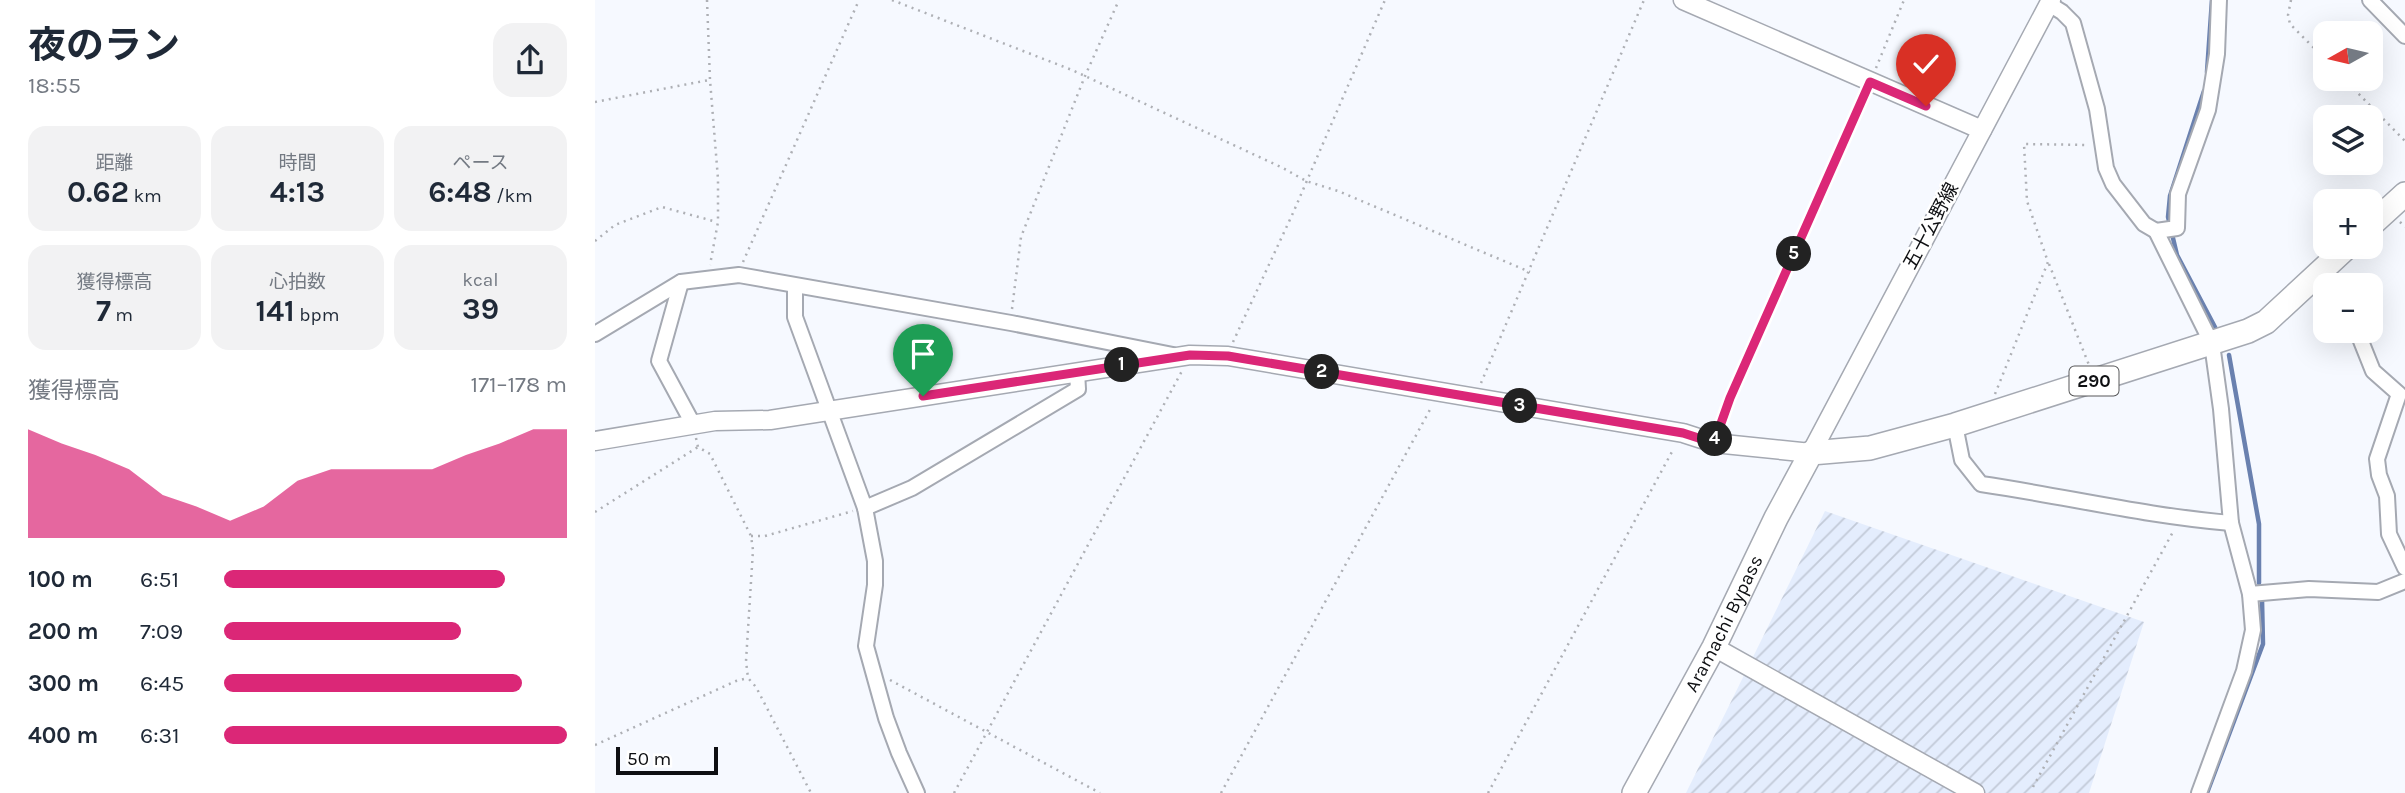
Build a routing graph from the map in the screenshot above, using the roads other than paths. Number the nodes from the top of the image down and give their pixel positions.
1 (1683, 0) edge
2 (2219, 0) edge
3 (2370, 0) edge
4 (2050, 2) edge
5 (2405, 36) edge
6 (1982, 130) junction
7 (2405, 194) edge
8 (2383, 214) edge
9 (2156, 231) junction
10 (681, 282) junction
11 (796, 286) junction
12 (2313, 287) edge
13 (595, 334) edge
14 (2362, 343) edge
15 (2212, 344) junction
16 (1185, 356) junction
17 (1077, 372) junction
18 (829, 411) junction
19 (693, 424) junction
20 (1955, 425) junction
21 (595, 441) edge
22 (1811, 453) junction
23 (865, 508) junction
24 (2231, 523) junction
25 (2405, 568) edge
26 (2405, 581) edge
27 (2250, 594) junction
28 (1714, 647) junction
29 (917, 793) edge
30 (1635, 793) edge
31 (1975, 793) edge
32 (2199, 793) edge

1 - 6 street
2 - 9 street
3 - 5 street
4 - 6 street, 五十公野線
4 - 9 street
6 - 22 street, 五十公野線
7 - 8 highway
9 - 15 street
10 - 11 street
10 - 13 street
10 - 19 street
11 - 16 street
11 - 18 street
12 - 15 highway, 290
14 - 25 street
15 - 20 highway, 290
15 - 24 street
16 - 17 street
16 - 22 street
17 - 18 street
17 - 23 street
18 - 19 street
18 - 23 street
19 - 21 street
20 - 22 highway, 290
20 - 24 street
22 - 28 highway, Aramachi Bypass
23 - 29 street
24 - 27 street
26 - 27 street
27 - 32 street
28 - 30 highway, Aramachi Bypass
28 - 31 street

